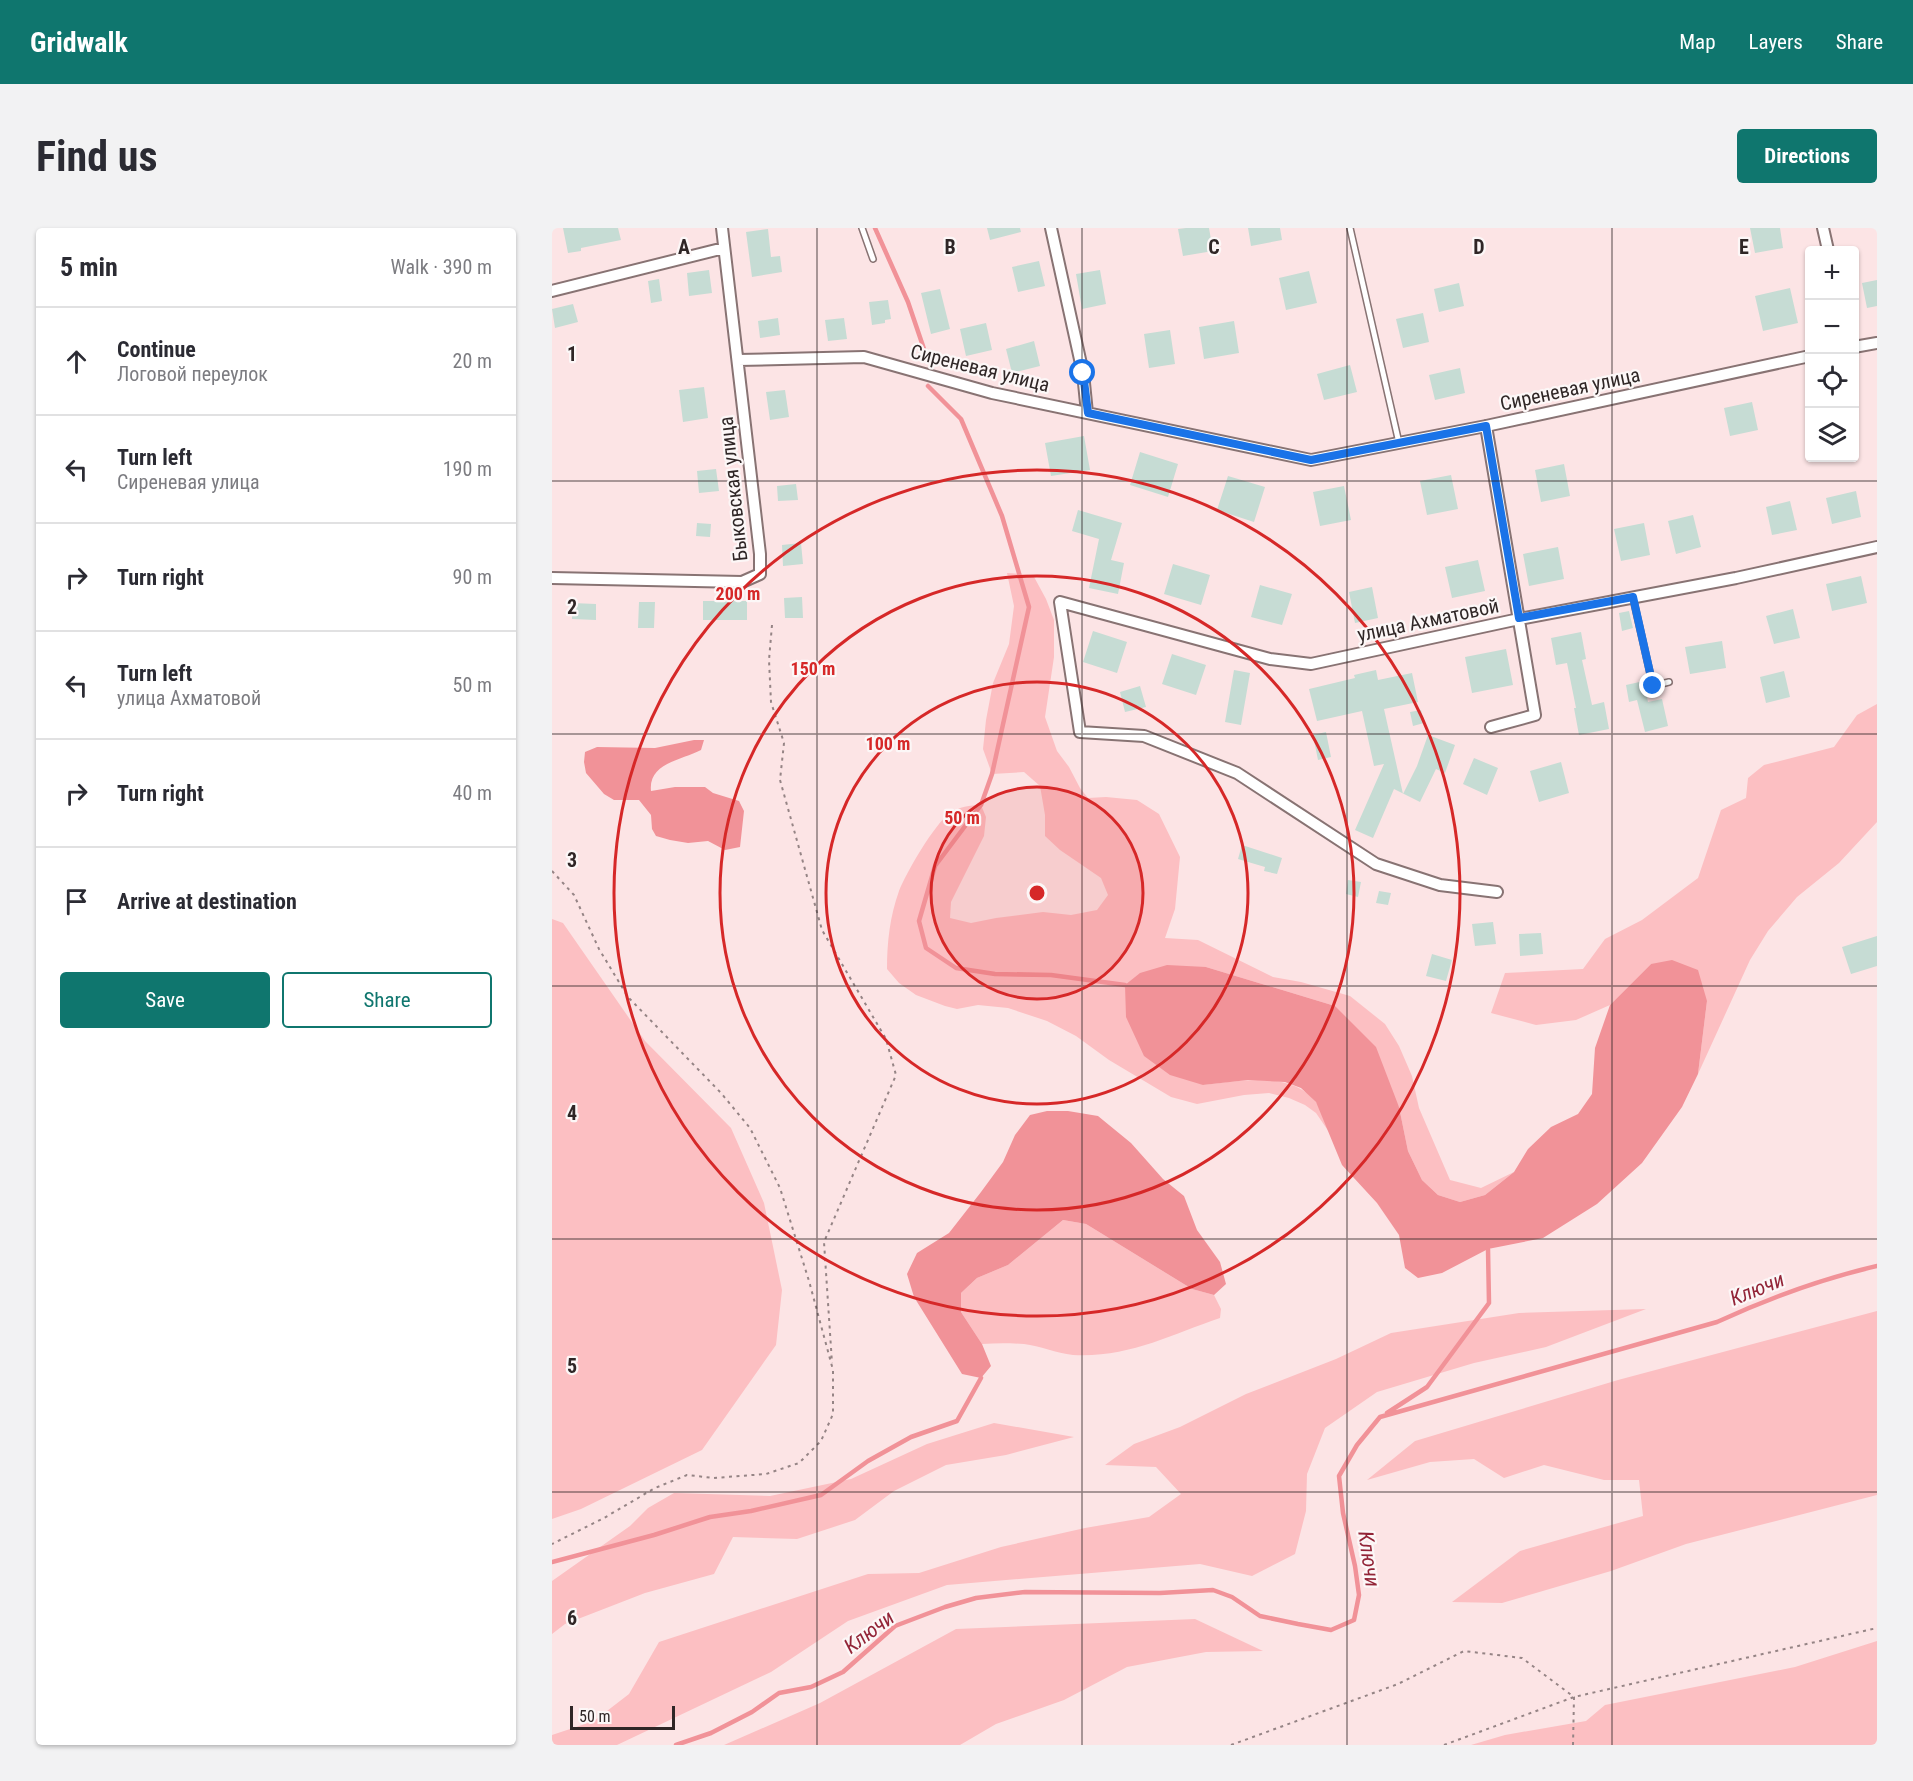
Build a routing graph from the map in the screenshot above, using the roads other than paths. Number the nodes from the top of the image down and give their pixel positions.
1 (722, 228) edge
2 (862, 228) edge
3 (1051, 228) edge
4 (1350, 228) edge
5 (1823, 228) edge
6 (1827, 246) edge
7 (724, 248) junction
8 (873, 259) dead end
9 (552, 291) edge
10 (1877, 343) edge
11 (1859, 346) edge
12 (1805, 357) edge
13 (738, 360) junction
14 (1088, 413) junction
15 (1486, 426) junction
16 (1398, 443) junction
17 (1877, 547) edge
18 (552, 579) edge
19 (1633, 597) junction
20 (1519, 618) junction
21 (1669, 682) dead end
22 (1491, 727) dead end
23 (1497, 892) dead end

1 - 7 street, Быковская улица
2 - 8 lane
3 - 14 street
4 - 16 lane
5 - 6 street
7 - 9 street
7 - 13 street, Быковская улица
10 - 11 street
12 - 15 street, Сиреневая улица
13 - 14 street, Сиреневая улица
13 - 18 street, Быковская улица
14 - 16 street, Сиреневая улица
15 - 16 street, Сиреневая улица
15 - 20 street
17 - 19 street, улица Ахматовой
19 - 20 street, улица Ахматовой
19 - 21 lane
20 - 22 street
20 - 23 street, улица Ахматовой

